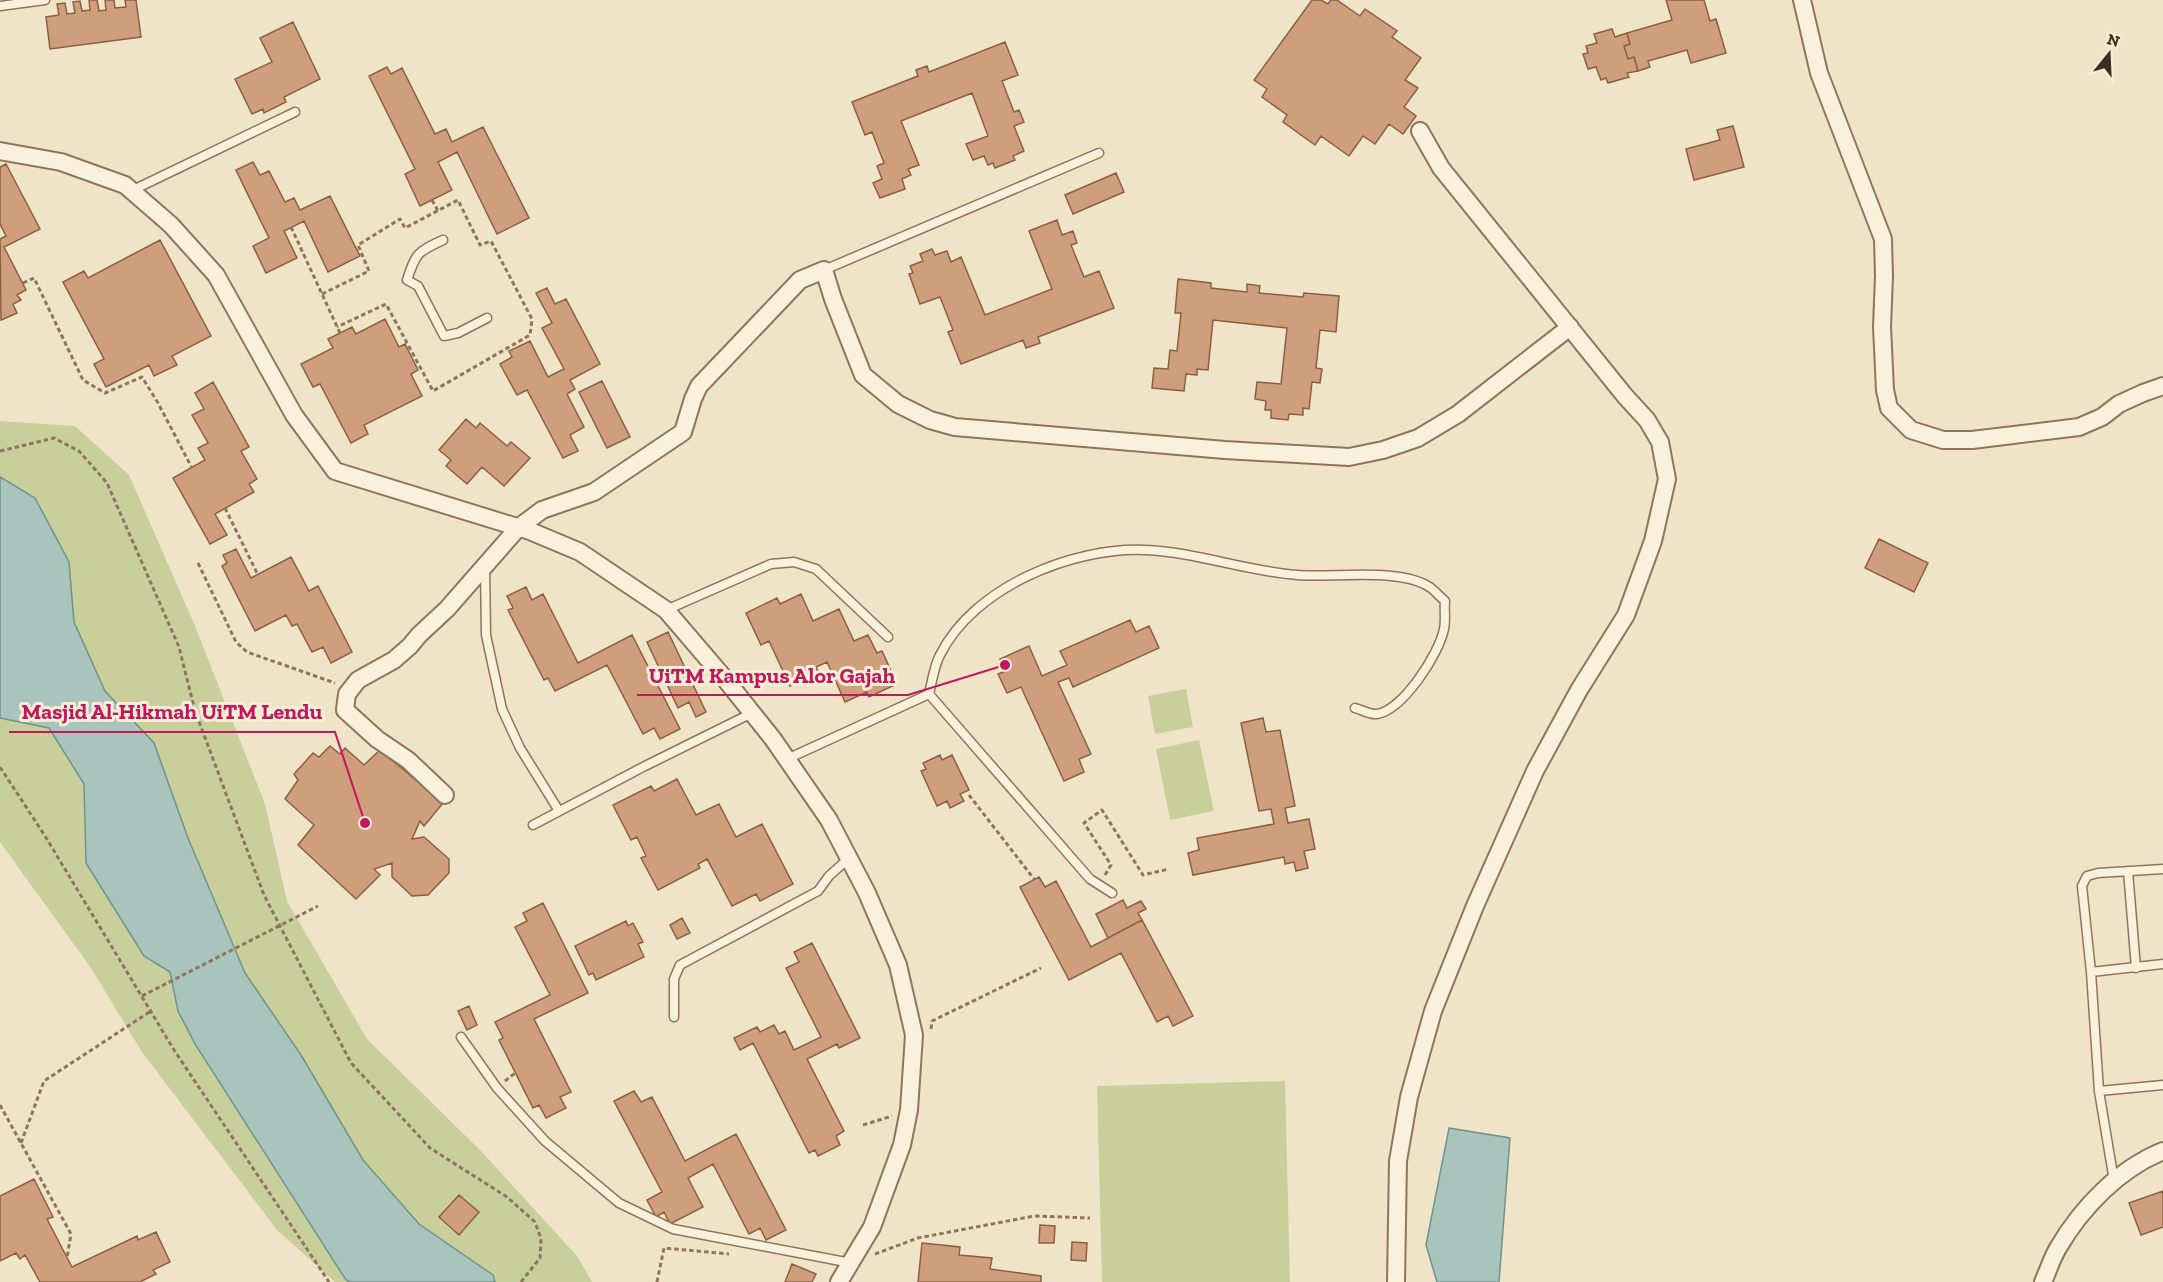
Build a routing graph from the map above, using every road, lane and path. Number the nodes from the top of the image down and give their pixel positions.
1 (45, 0) edge
2 (1802, 0) edge
3 (0, 6) edge
4 (295, 112) dead end
5 (1420, 131) dead end
6 (0, 151) edge
7 (1099, 153) dead end
8 (131, 191) junction
9 (432, 200) dead end
10 (438, 211) dead end
11 (291, 227) dead end
12 (442, 240) dead end
13 (824, 270) junction
14 (23, 283) dead end
15 (487, 318) dead end
16 (1570, 327) junction
17 (340, 333) dead end
18 (2163, 386) edge
19 (0, 451) edge
20 (192, 468) dead end
21 (225, 508) dead end
22 (518, 528) junction
23 (198, 563) dead end
24 (485, 566) junction
25 (258, 575) dead end
26 (666, 610) junction
27 (888, 637) dead end
28 (350, 689) junction
29 (929, 694) junction
30 (1355, 708) dead end
31 (752, 713) junction
32 (787, 759) junction
33 (0, 767) edge
34 (445, 795) dead end
35 (969, 795) dead end
36 (559, 811) junction
37 (533, 825) dead end
38 (849, 858) junction
39 (2163, 868) edge
40 (1169, 869) dead end
41 (2128, 871) junction
42 (1034, 879) dead end
43 (1099, 886) junction
44 (1112, 893) dead end
45 (318, 906) dead end
46 (280, 926) junction
47 (2163, 964) edge
48 (1041, 968) dead end
49 (2136, 968) junction
50 (2091, 972) junction
51 (141, 996) junction
52 (151, 1011) junction
53 (674, 1017) dead end
54 (932, 1021) dead end
55 (461, 1037) dead end
56 (2163, 1085) edge
57 (2099, 1091) junction
58 (0, 1105) edge
59 (21, 1143) junction
60 (2163, 1151) edge
61 (2114, 1181) junction
62 (1090, 1218) dead end
63 (734, 1255) dead end
64 (67, 1258) dead end
65 (851, 1263) junction
66 (329, 1282) edge
67 (521, 1282) edge
68 (657, 1282) edge
69 (839, 1282) edge
70 (1396, 1282) edge
71 (2043, 1282) edge

1 - 3 lane
2 - 18 street
4 - 8 lane
5 - 16 street
6 - 8 street
7 - 13 lane
8 - 22 street
9 - 10 path
11 - 17 path
12 - 15 lane
13 - 16 street
13 - 22 street
14 - 20 path
16 - 70 street
19 - 46 path
21 - 25 path
22 - 24 street
22 - 26 street
23 - 28 path
24 - 28 street
24 - 36 lane
26 - 27 lane
26 - 31 street
28 - 34 street
29 - 30 lane
29 - 32 lane
29 - 43 lane
31 - 32 street
31 - 36 lane
32 - 38 street
33 - 51 path
35 - 42 path
36 - 37 lane
38 - 53 lane
38 - 65 street
39 - 41 lane
40 - 43 path
41 - 49 lane
41 - 50 lane
43 - 44 lane
45 - 46 path
46 - 51 path
46 - 67 path
47 - 49 lane
48 - 54 path
49 - 50 lane
50 - 57 lane
51 - 52 path
52 - 59 path
52 - 66 path
55 - 65 lane
56 - 57 lane
57 - 61 lane
58 - 59 path
59 - 64 path
60 - 61 street
61 - 71 street
62 - 65 path
63 - 68 path
65 - 69 street

